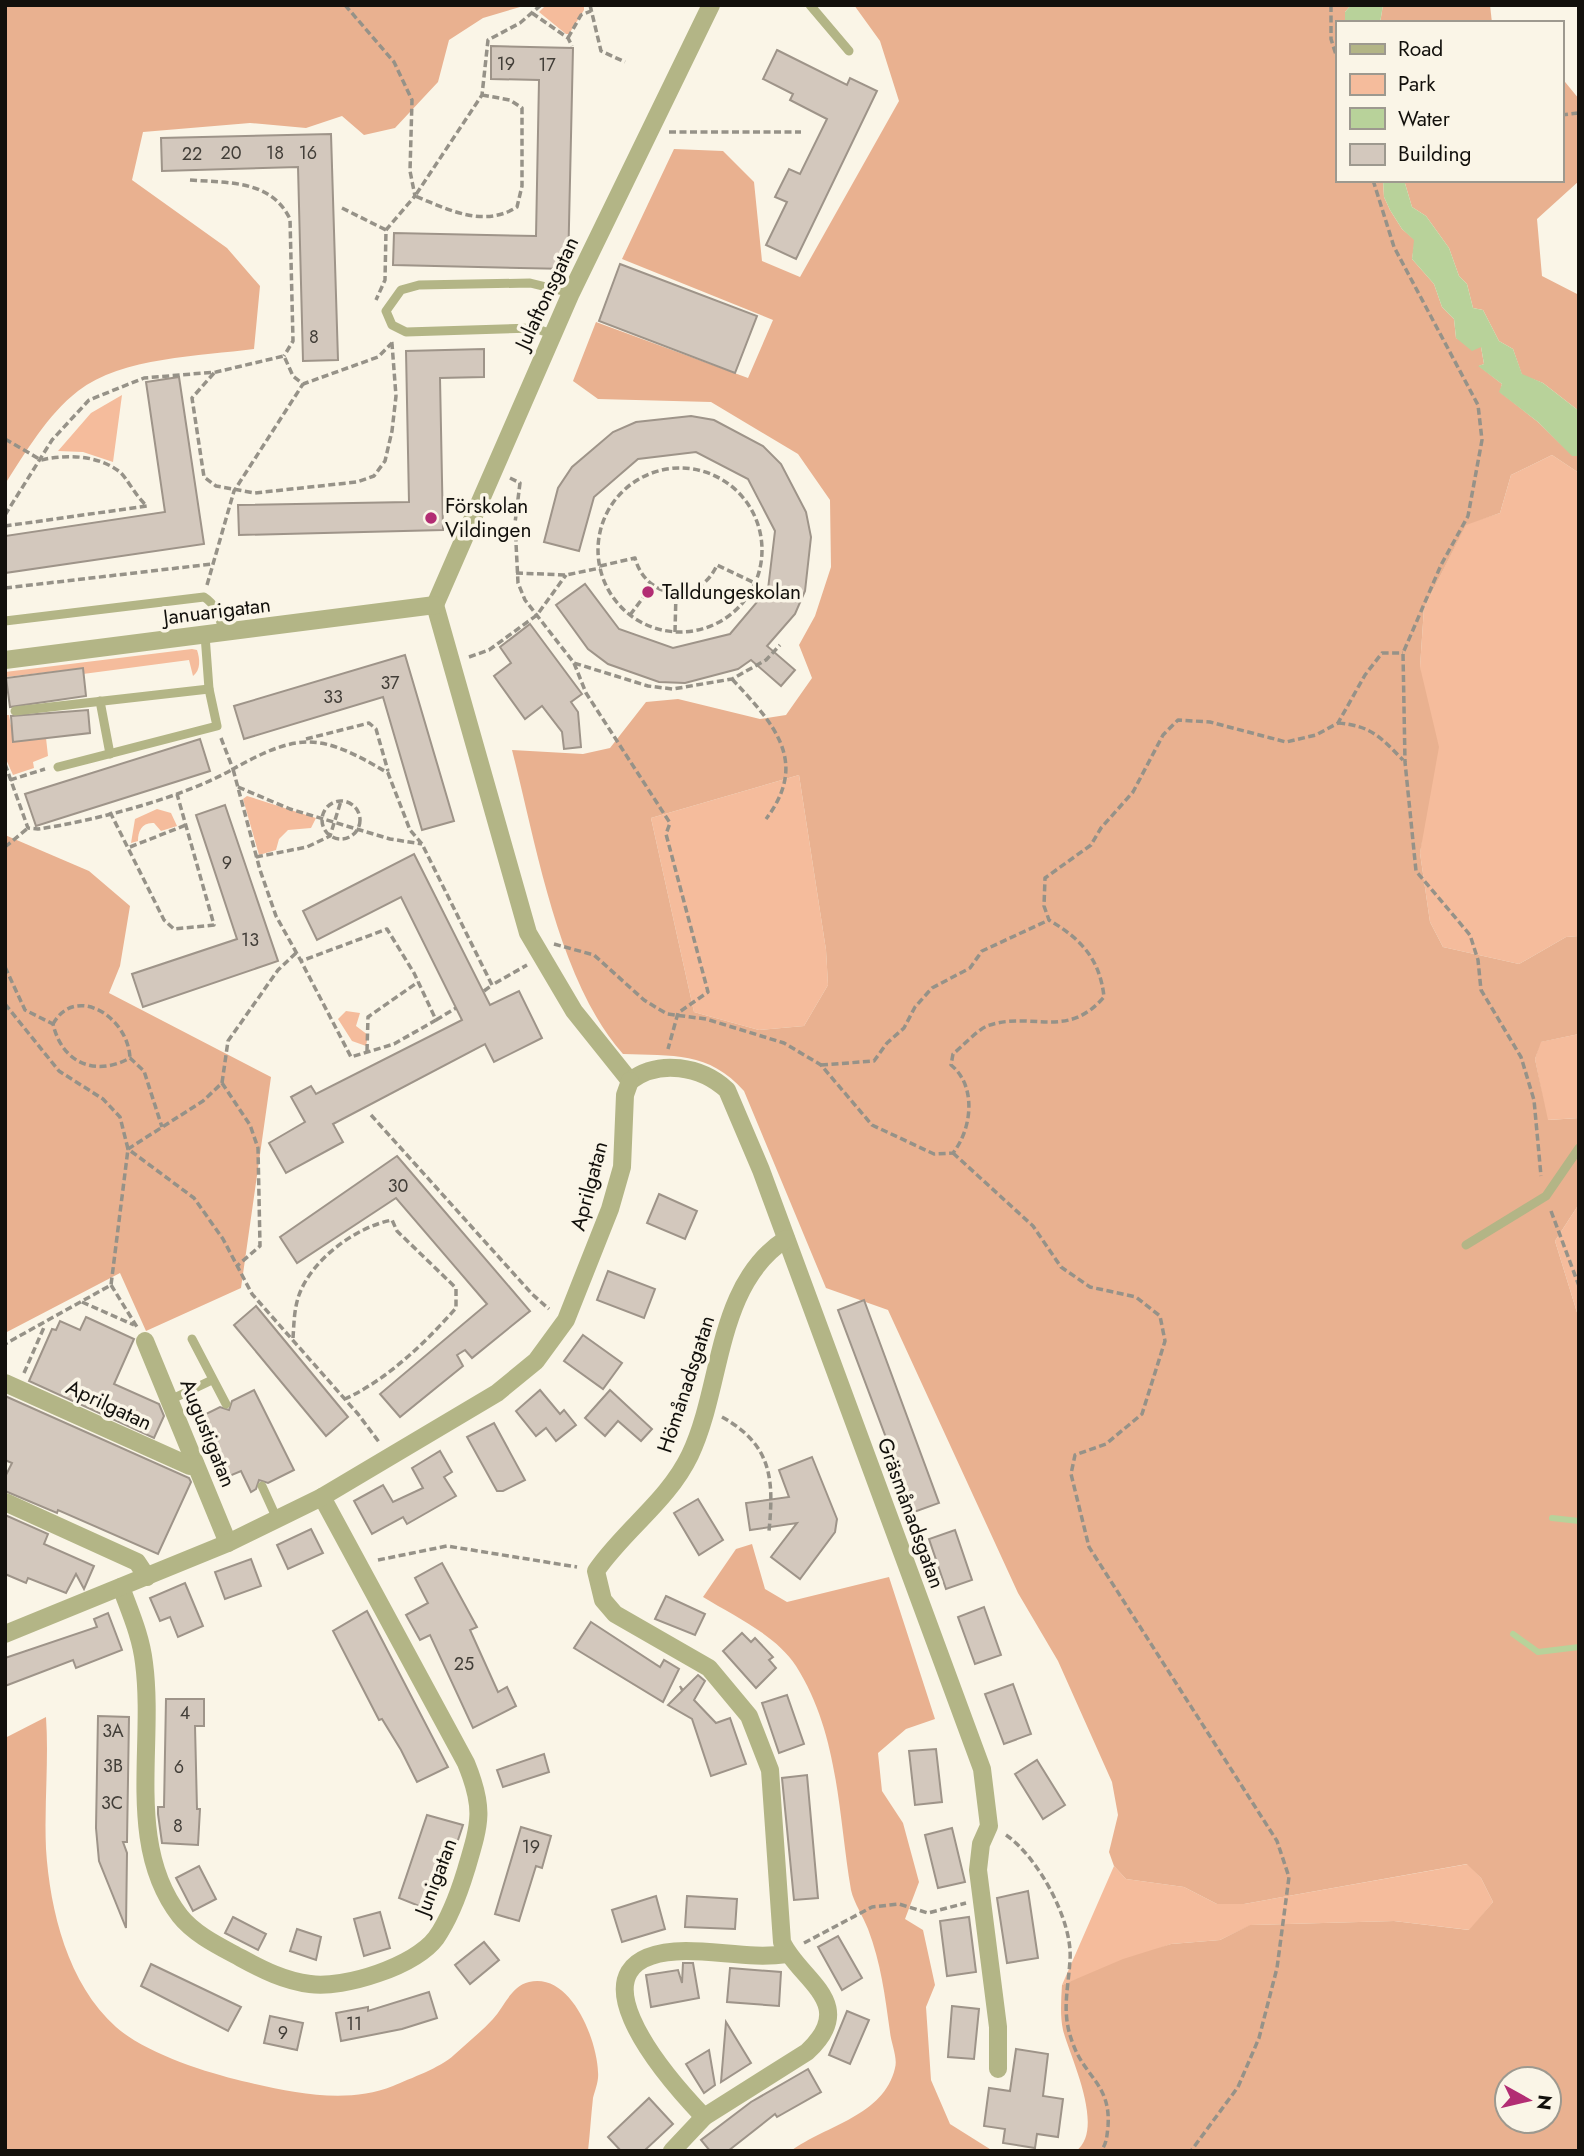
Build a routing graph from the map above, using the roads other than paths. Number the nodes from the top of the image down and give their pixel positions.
1 (711, 5) edge
2 (810, 5) edge
3 (849, 51) dead end
4 (571, 293) junction
5 (552, 334) junction
6 (435, 605) junction
7 (5, 621) edge
8 (224, 633) junction
9 (205, 635) junction
10 (5, 660) edge
11 (209, 689) junction
12 (100, 701) junction
13 (15, 711) dead end
14 (110, 754) junction
15 (58, 767) road end
16 (630, 1081) junction
17 (1579, 1148) edge
18 (786, 1239) junction
19 (1466, 1245) dead end
20 (140, 1333) road end
21 (191, 1339) dead end
22 (212, 1380) junction
23 (12, 1385) edge
24 (170, 1400) junction
25 (226, 1404) dead end
26 (195, 1464) junction
27 (262, 1486) dead end
28 (322, 1497) junction
29 (5, 1502) edge
30 (277, 1518) junction
31 (228, 1543) junction
32 (147, 1577) junction
33 (121, 1587) junction
34 (6, 1633) edge
35 (788, 1954) junction
36 (998, 2069) dead end
37 (704, 2117) junction
38 (672, 2151) edge

1 - 4 street, Julaftonsgatan
2 - 3 lane
4 - 5 street, Julaftonsgatan
4 - 5 lane
5 - 6 street, Julaftonsgatan
6 - 8 street, Januarigatan
6 - 16 street
7 - 8 lane
8 - 9 street, Januarigatan
9 - 10 street, Januarigatan
9 - 11 lane
11 - 12 lane
11 - 14 lane
12 - 13 lane
12 - 14 lane
14 - 15 lane
16 - 18 street, Gräsmånadsgatan
16 - 28 street, Aprilgatan
17 - 19 lane
18 - 35 street, Hömånadsgatan
18 - 36 street, Gräsmånadsgatan
20 - 24 street, Augustigatan
21 - 22 lane
22 - 24 lane
22 - 25 lane
23 - 26 street, Aprilgatan
24 - 26 street, Augustigatan
26 - 31 street, Augustigatan
27 - 30 lane
28 - 30 street, Aprilgatan
28 - 33 street, Junigatan
29 - 32 street
30 - 31 street, Aprilgatan
31 - 32 street, Aprilgatan
32 - 33 street, Aprilgatan
33 - 34 street, Aprilgatan
35 - 37 street
35 - 37 street
37 - 38 street

